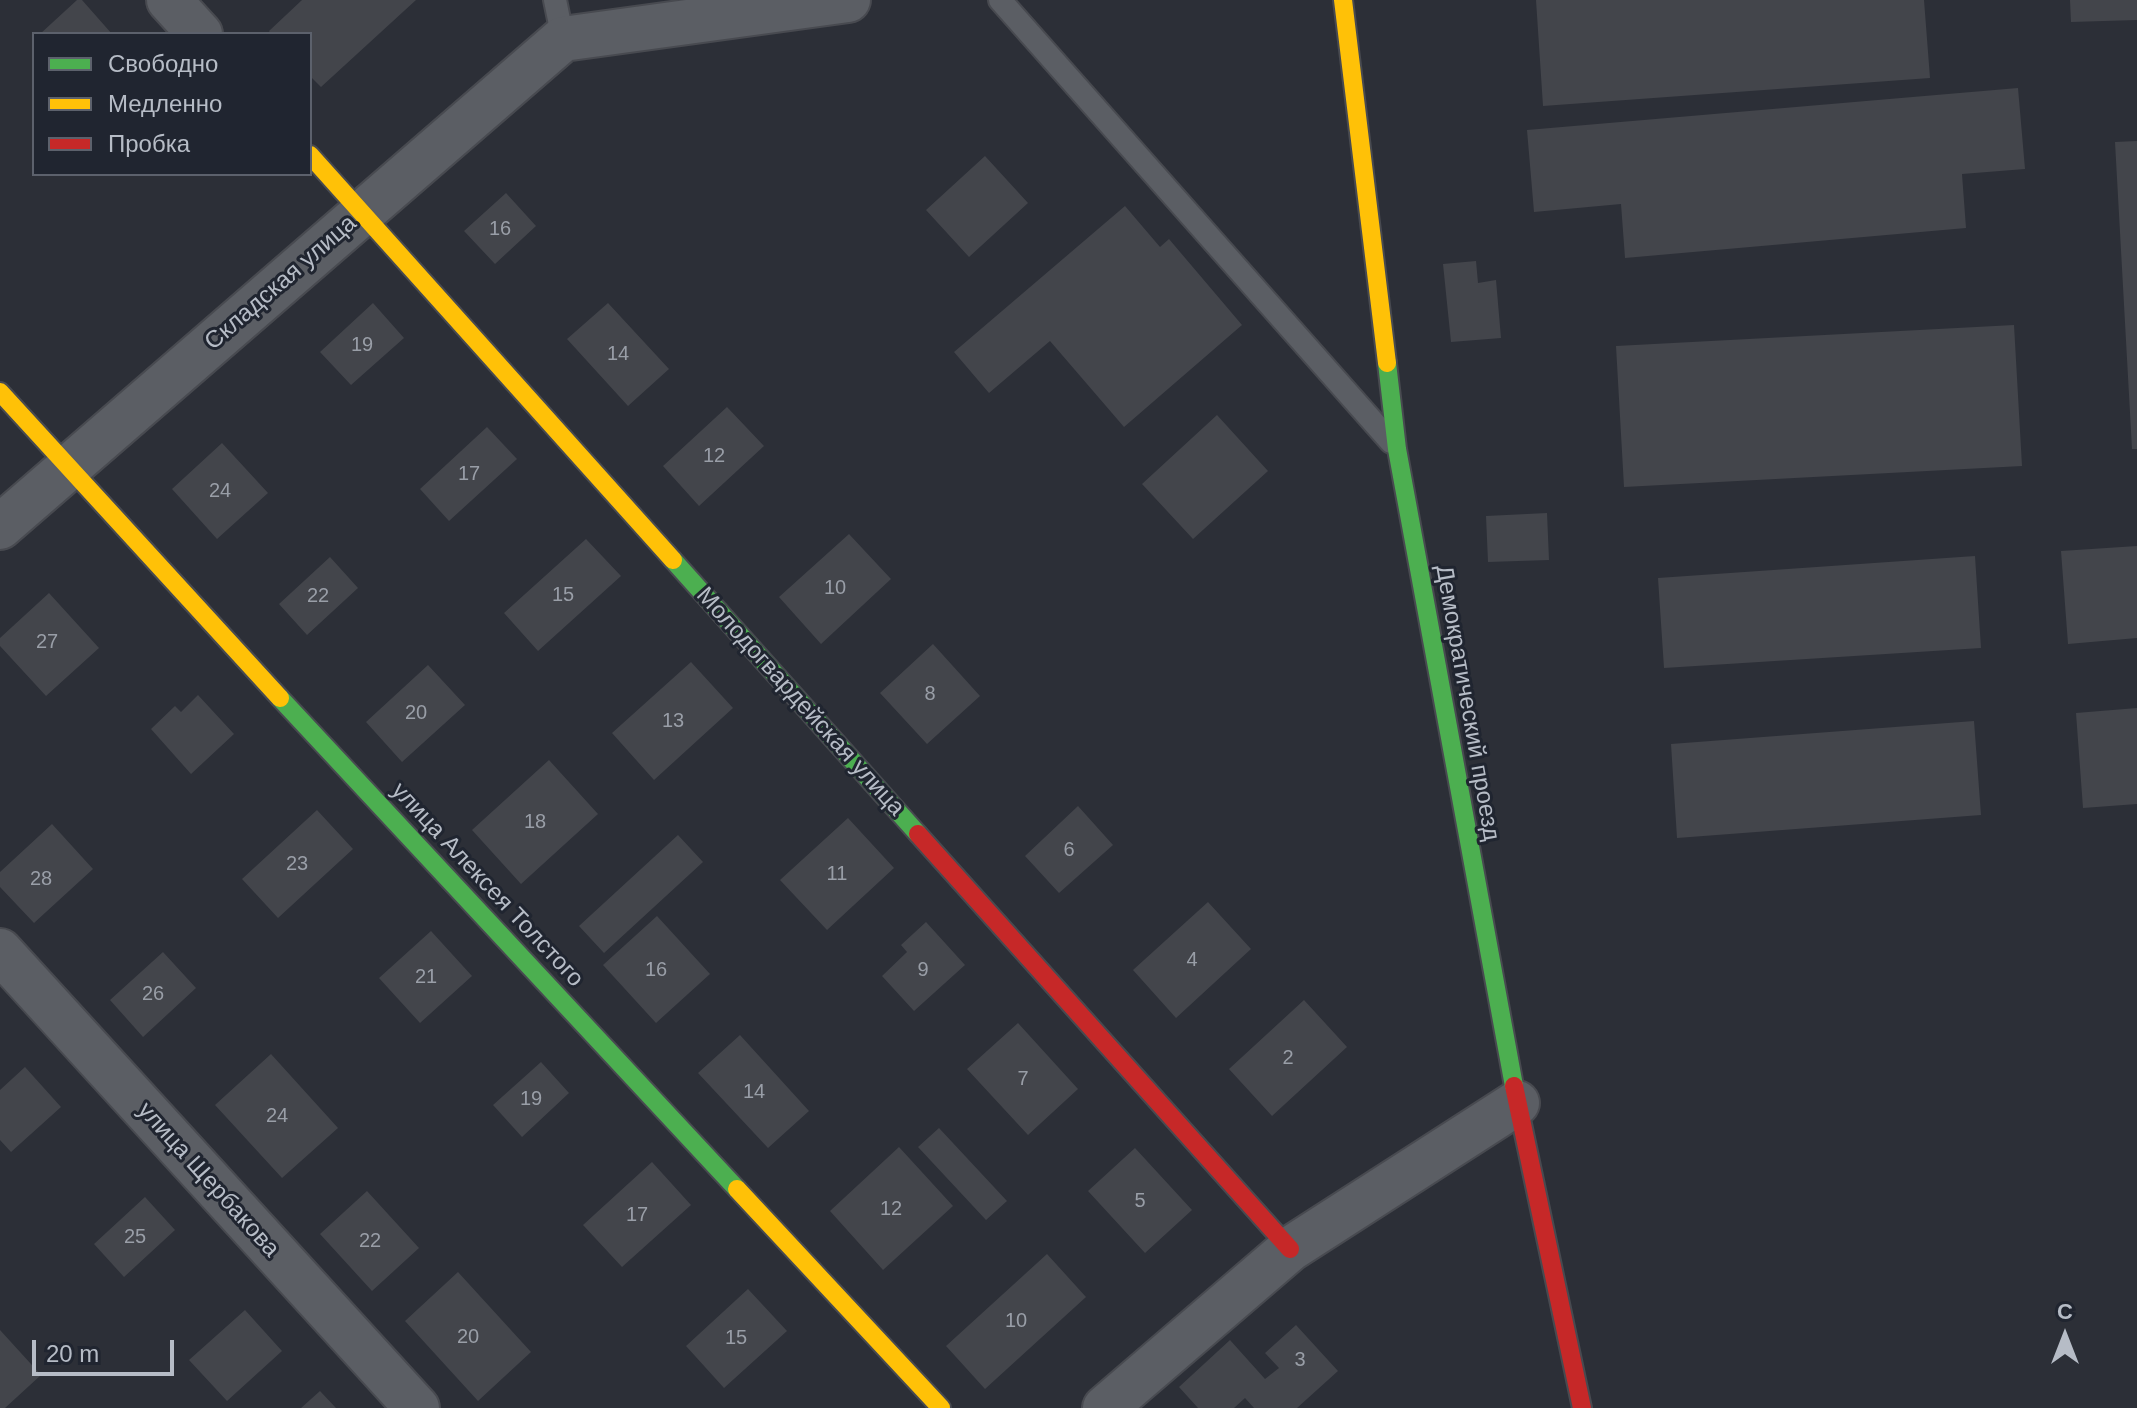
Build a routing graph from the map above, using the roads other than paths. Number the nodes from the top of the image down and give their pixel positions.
1 (169, 0) edge
2 (848, 0) edge
3 (1000, 0) edge
4 (1343, 0) edge
5 (559, 19) edge
6 (198, 32) edge
7 (312, 157) edge
8 (362, 213) junction
9 (0, 392) edge
10 (1397, 449) junction
11 (67, 469) junction
12 (0, 527) edge
13 (0, 951) edge
14 (1517, 1103) junction
15 (1290, 1249) junction
16 (417, 1408) edge
17 (941, 1408) edge
18 (1105, 1408) edge
19 (1582, 1408) edge

1 - 6 street
2 - 5 street
3 - 10 lane
4 - 10 street, Демократический проезд
5 - 8 street, Складская улица
7 - 8 street, Молодогвардейская улица
8 - 11 street, Складская улица
8 - 15 street, Молодогвардейская улица
9 - 11 street, улица Алексея Толстого
10 - 14 street, Демократический проезд
11 - 12 street, Складская улица
11 - 17 street, улица Алексея Толстого
13 - 16 street, улица Щербакова
14 - 15 street
14 - 19 street, Демократический проезд
15 - 18 street

